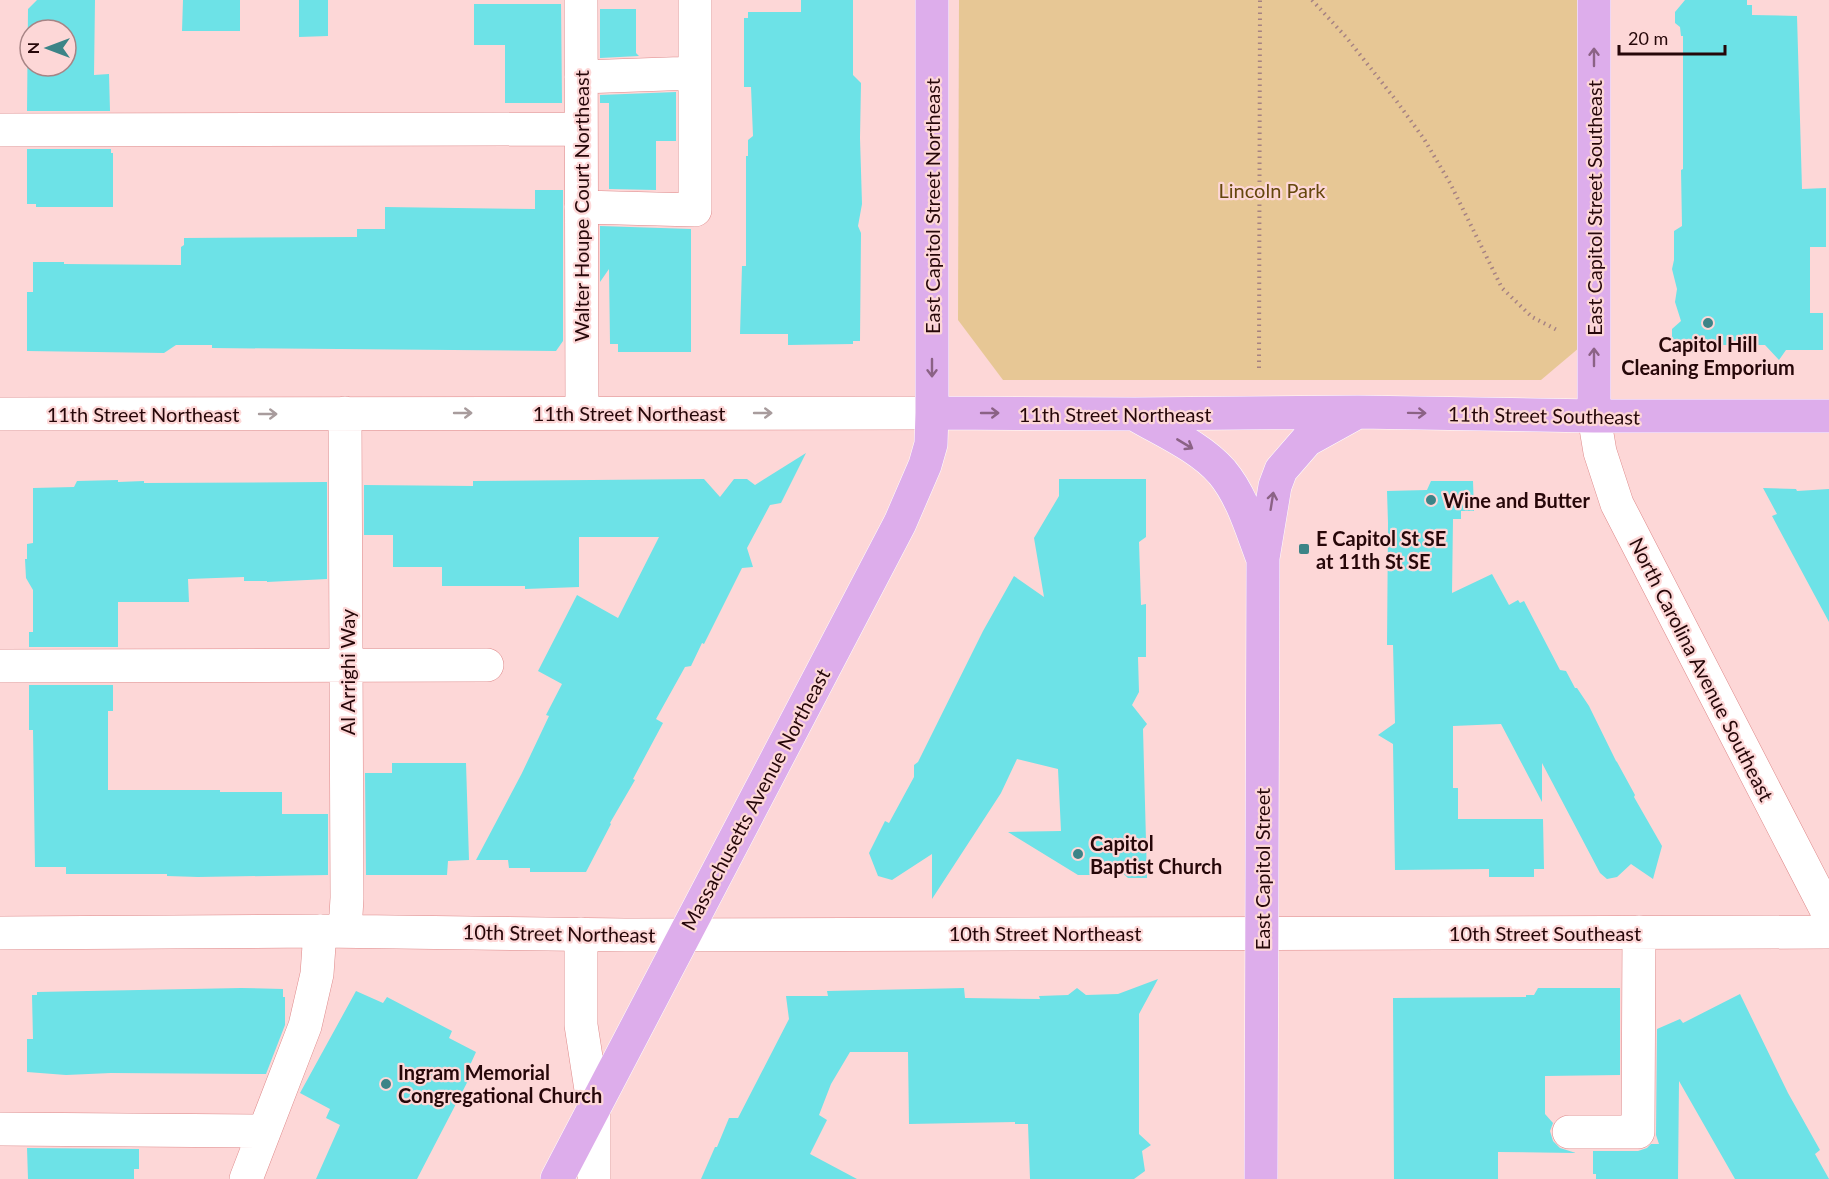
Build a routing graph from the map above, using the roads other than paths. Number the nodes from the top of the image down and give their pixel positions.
1 (581, 0) edge
2 (695, 0) edge
3 (932, 0) edge
4 (1594, 0) edge
5 (695, 74) junction
6 (581, 77) junction
7 (581, 129) junction
8 (0, 130) edge
9 (581, 207) junction
10 (582, 412) junction
11 (1358, 412) junction
12 (345, 413) junction
13 (932, 413) junction
14 (1259, 413) joint
15 (0, 414) edge
16 (1135, 414) junction
17 (1594, 416) junction
18 (1829, 416) edge
19 (1263, 558) junction
20 (348, 664) junction
21 (487, 665) dead end
22 (0, 666) edge
23 (1829, 915) edge
24 (332, 931) junction
25 (1639, 932) junction
26 (1829, 932) edge
27 (0, 933) edge
28 (581, 934) junction
29 (685, 934) junction
30 (1262, 934) junction
31 (594, 1109) junction
32 (0, 1129) edge
33 (264, 1131) junction
34 (1569, 1132) dead end
35 (246, 1179) edge
36 (557, 1179) edge
37 (594, 1179) edge
38 (1261, 1179) edge

1 - 6 street, Walter Houpe Court Northeast
2 - 5 street
3 -> 13 main road, East Capitol Street Northeast
17 -> 4 main road, East Capitol Street Southeast
5 - 6 street
5 - 9 street
6 - 7 street, Walter Houpe Court Northeast
7 - 8 street
7 - 9 street, Walter Houpe Court Northeast
9 - 10 street, Walter Houpe Court Northeast
12 -> 10 street, 11th Street Northeast
10 -> 13 street, 11th Street Northeast
11 - 14 main road, 11th Street Southeast
11 -> 17 main road, 11th Street Southeast
19 -> 11 main road
15 -> 12 street, 11th Street Northeast
12 - 20 street, Al Arrighi Way
13 -> 16 main road, 11th Street Northeast
13 - 29 main road, Massachusetts Avenue Northeast
14 - 16 main road, 11th Street Northeast
16 -> 19 main road
17 - 18 main road, 11th Street Southeast
17 - 23 street, North Carolina Avenue Southeast
19 - 30 main road, East Capitol Street
20 - 21 street
20 - 22 street
20 - 24 street, Al Arrighi Way
24 - 27 street, 10th Street Northeast
24 - 28 street, 10th Street Northeast
24 - 33 street, Al Arrighi Way
25 - 26 street, 10th Street Southeast
25 - 30 street, 10th Street Southeast
25 - 34 street
28 - 29 street, 10th Street Northeast
28 - 31 street
29 - 30 street, 10th Street Northeast
29 - 31 main road, Massachusetts Avenue Northeast
30 - 38 main road, East Capitol Street
31 - 36 main road, Massachusetts Avenue Northeast
31 - 37 street
32 - 33 street
33 - 35 street, Al Arrighi Way

